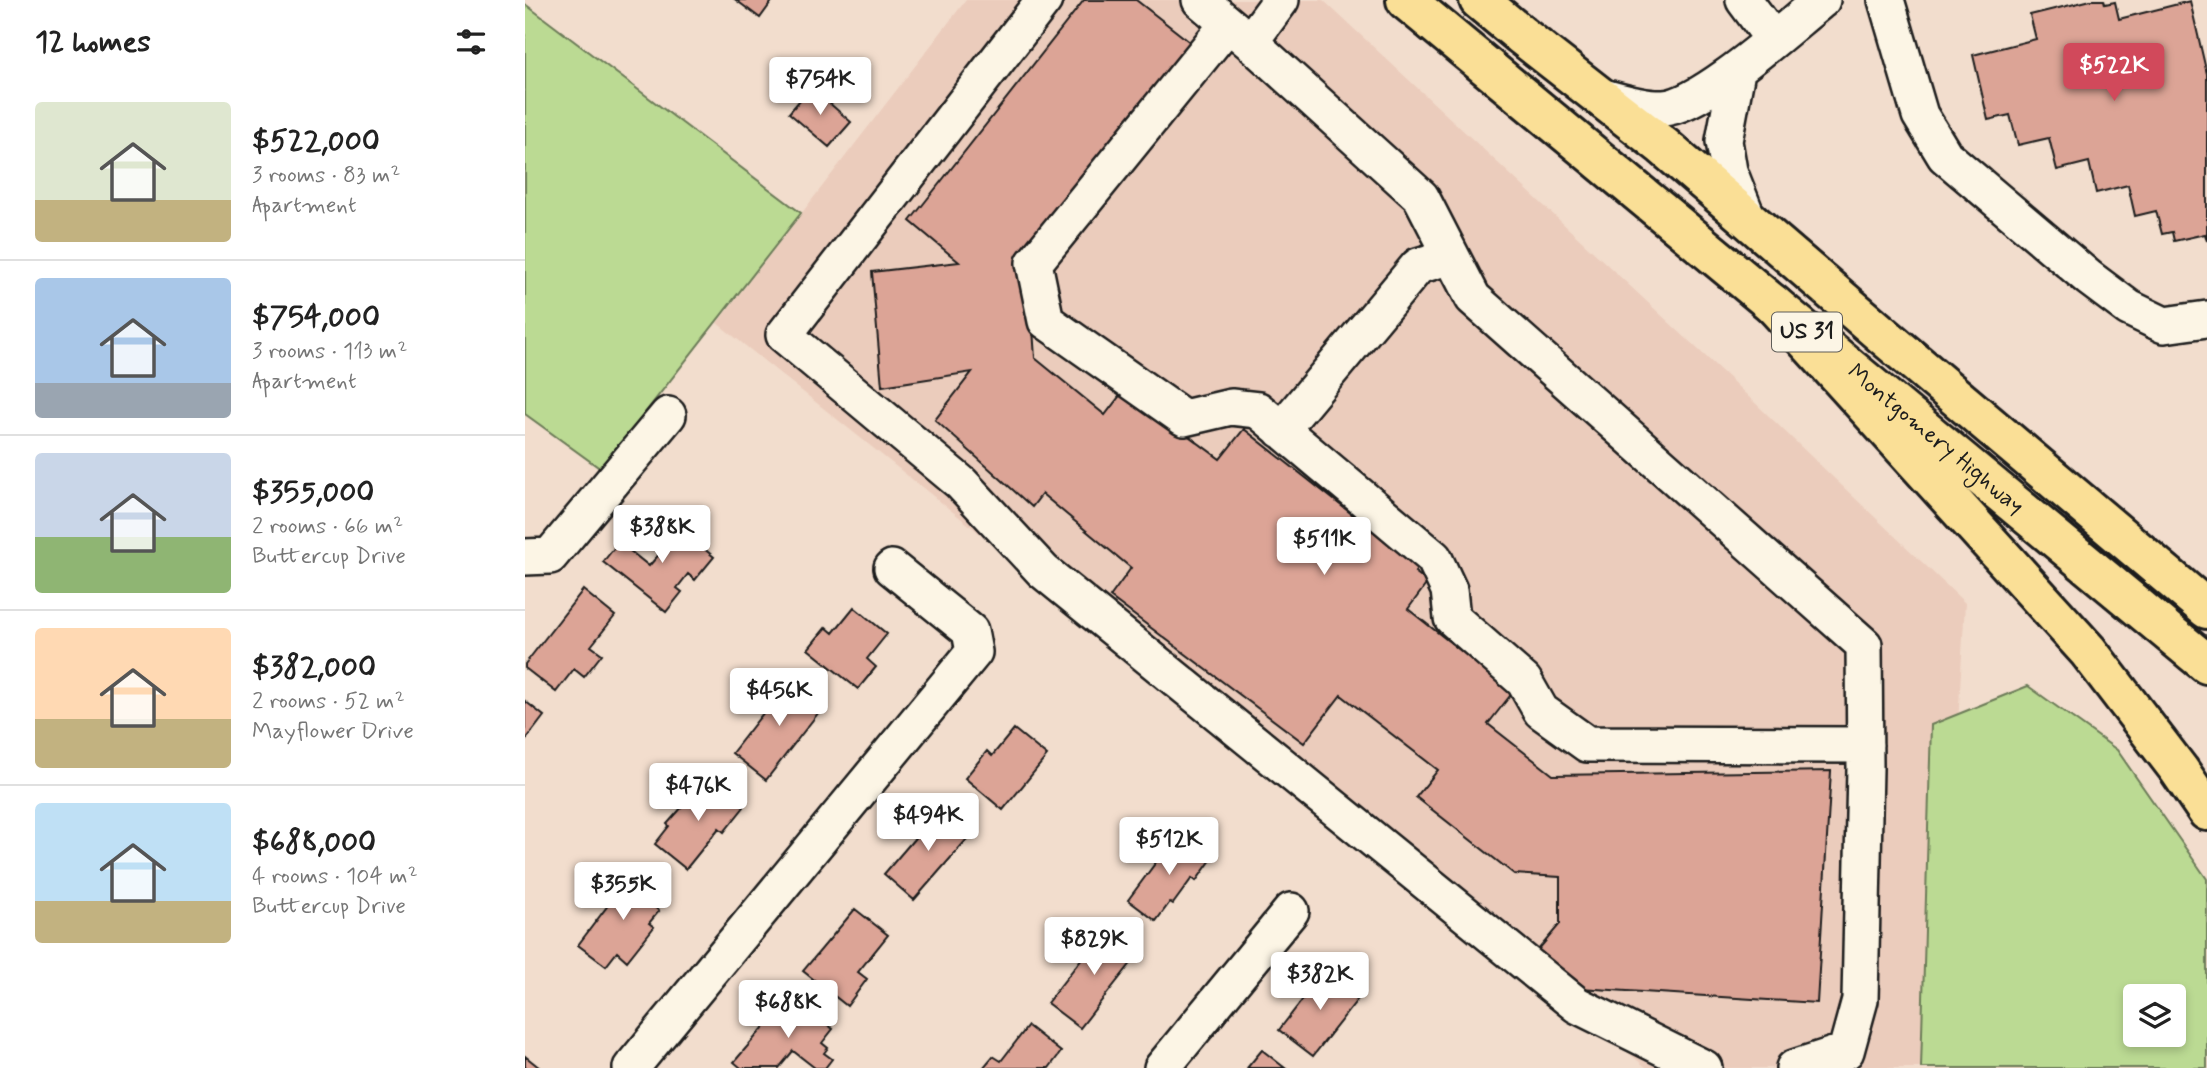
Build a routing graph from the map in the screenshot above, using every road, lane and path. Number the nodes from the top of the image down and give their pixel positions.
1 (1044, 0) edge
2 (1199, 0) edge
3 (1281, 0) edge
4 (1406, 0) edge
5 (1479, 0) edge
6 (1744, 0) edge
7 (1822, 0) edge
8 (1886, 0) edge
9 (1239, 33) junction
10 (1773, 39) junction
11 (1737, 71) junction
12 (1600, 96) junction
13 (1748, 219) junction
14 (1451, 256) junction
15 (1773, 304) junction
16 (2207, 318) edge
17 (668, 415) dead end
18 (1269, 420) junction
19 (525, 557) edge
20 (892, 568) dead end
21 (2207, 609) edge
22 (2207, 664) edge
23 (1865, 745) junction
24 (2207, 811) edge
25 (1291, 911) dead end
26 (631, 1068) edge
27 (1162, 1068) edge
28 (1704, 1068) edge
29 (1794, 1068) edge

1 - 28 street
2 - 9 street
3 - 9 street
4 - 15 main road, Montgomery Highway / US 31
5 - 12 main road, Montgomery Highway / US 31
6 - 10 street
7 - 10 street
8 - 16 street
9 - 14 street
9 - 18 street
10 - 11 street
11 - 12 street
11 - 13 street
12 - 13 main road, Montgomery Highway / US 31
13 - 21 main road, Montgomery Highway / US 31
14 - 18 street
14 - 23 street
15 - 22 main road, Montgomery Highway / US 31
15 - 24 main road
17 - 19 street
18 - 23 street
20 - 26 street
23 - 29 street
25 - 27 street

